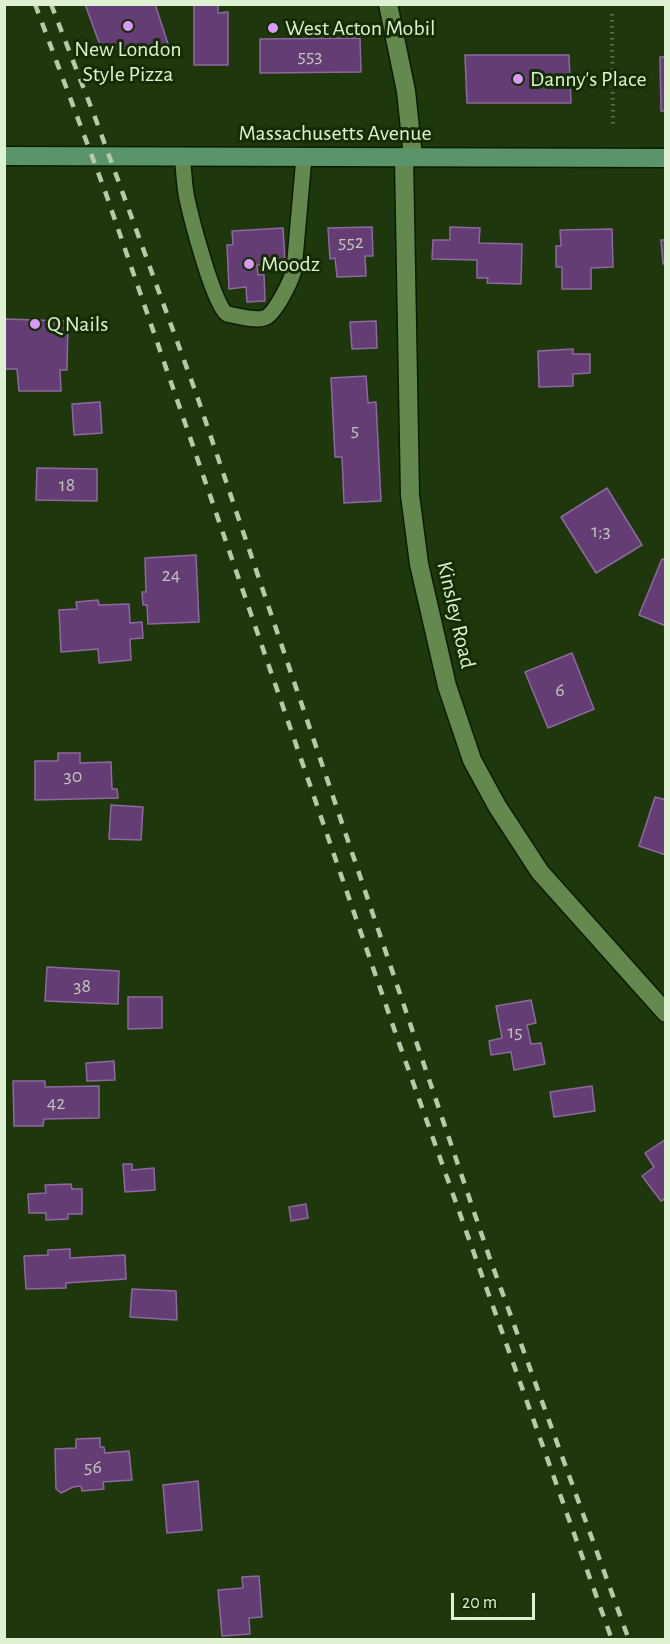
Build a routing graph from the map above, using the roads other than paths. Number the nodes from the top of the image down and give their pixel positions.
1 (388, 4) edge
2 (4, 142) edge
3 (5, 156) edge
4 (182, 156) junction
5 (304, 157) junction
6 (409, 157) junction
7 (666, 158) edge
8 (666, 1013) edge

1 - 6 street, Kinsley Road
2 - 3 lane
3 - 4 main road, Massachusetts Avenue
4 - 5 main road, Massachusetts Avenue
4 - 5 lane
5 - 6 main road, Massachusetts Avenue
6 - 7 main road, Massachusetts Avenue
6 - 8 street, Kinsley Road

